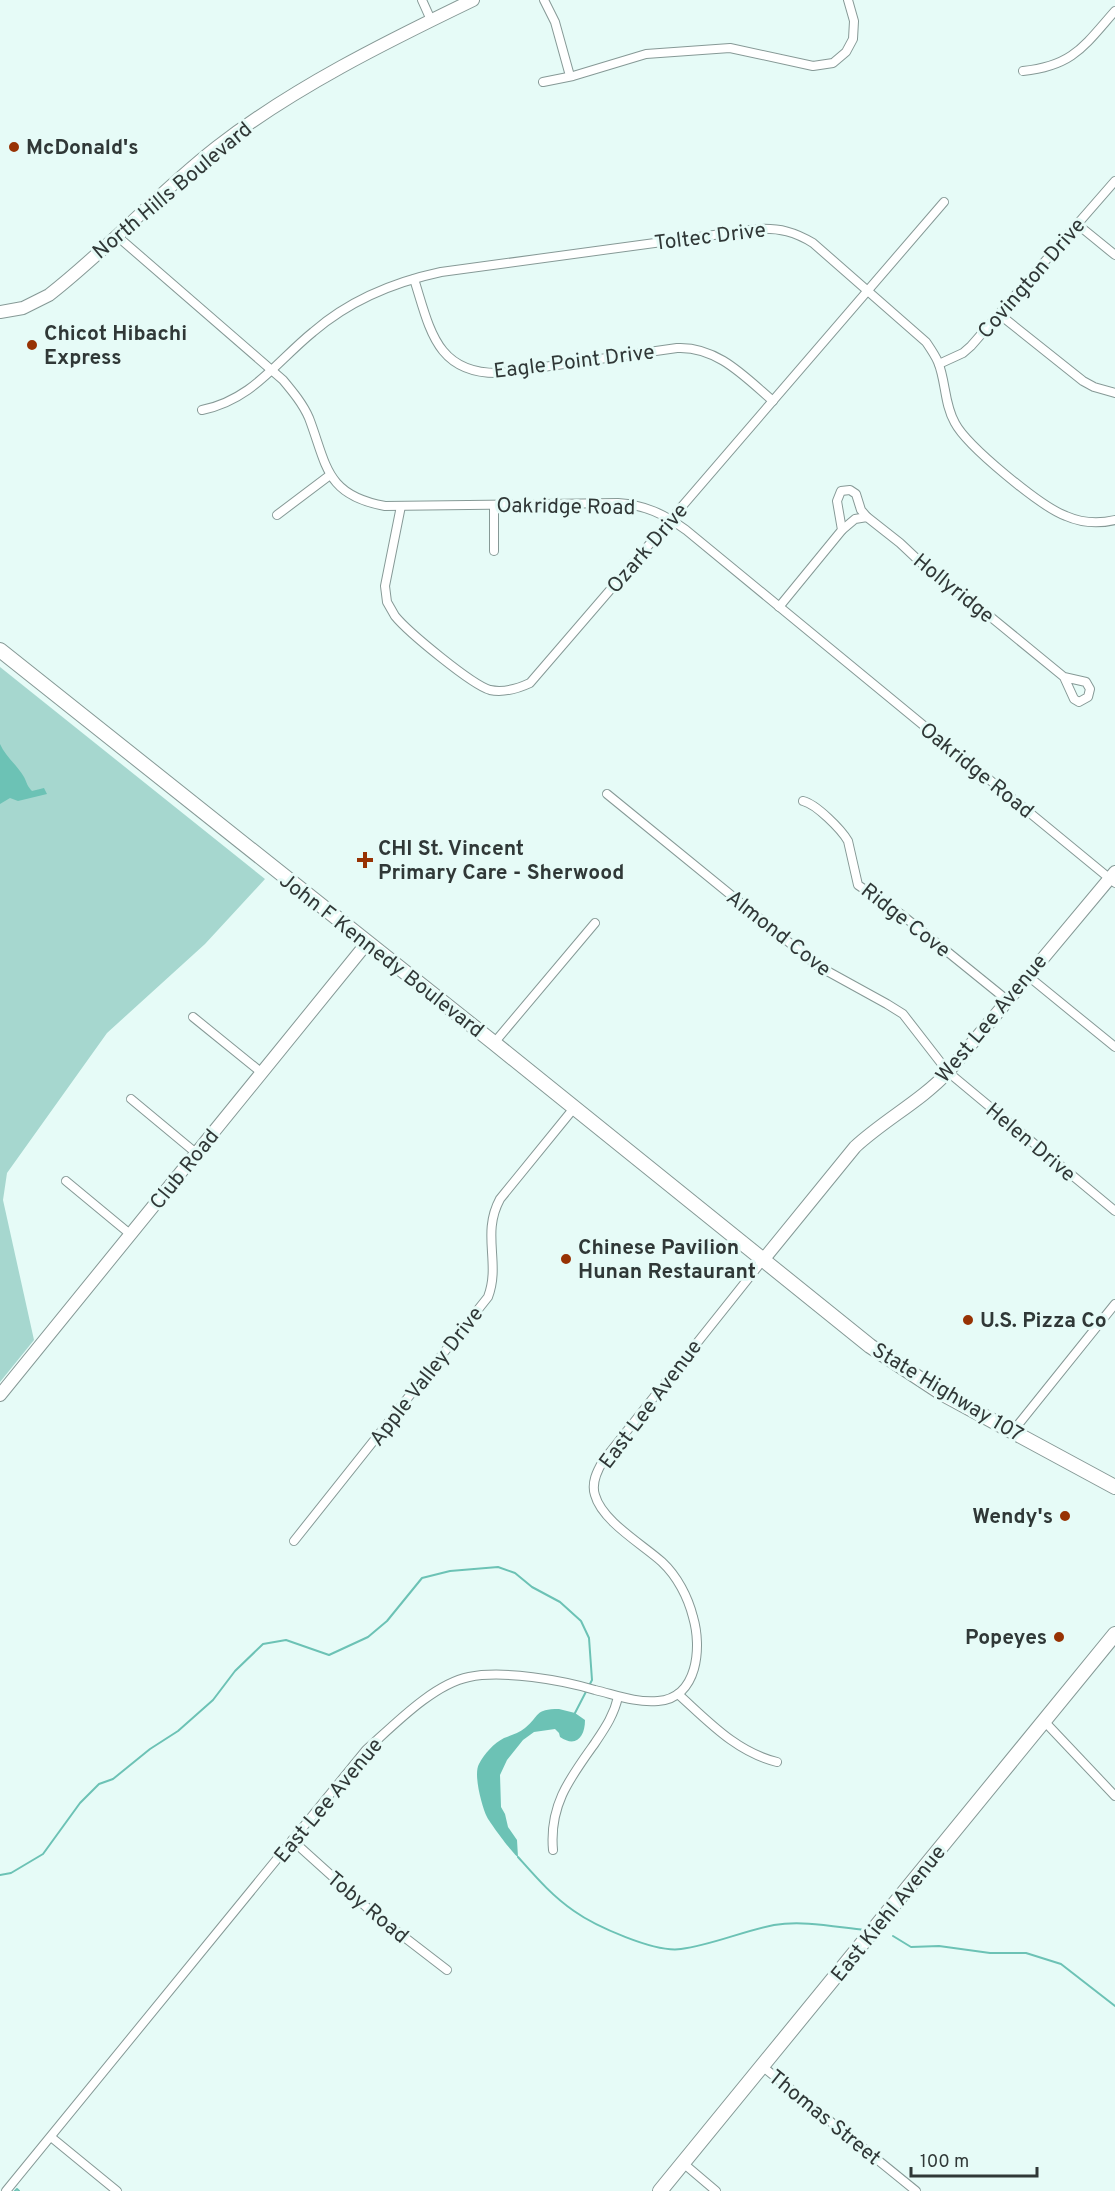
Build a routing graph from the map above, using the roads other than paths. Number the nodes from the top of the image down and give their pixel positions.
1 (422, 0) edge
2 (473, 0) edge
3 (544, 0) edge
4 (848, 0) edge
5 (1115, 11) edge
6 (431, 20) junction
7 (1023, 71) dead end
8 (570, 76) junction
9 (543, 82) dead end
10 (1115, 181) edge
11 (944, 202) dead end
12 (1077, 224) junction
13 (117, 236) junction
14 (1115, 255) edge
15 (414, 279) junction
16 (868, 290) junction
17 (0, 312) edge
18 (999, 314) junction
19 (939, 364) junction
20 (273, 370) junction
21 (1115, 393) edge
22 (773, 401) junction
23 (202, 410) dead end
24 (330, 475) junction
25 (494, 505) junction
26 (401, 506) junction
27 (277, 514) dead end
28 (867, 517) junction
29 (672, 520) junction
30 (1115, 520) edge
31 (842, 530) junction
32 (494, 551) dead end
33 (779, 607) junction
34 (0, 650) edge
35 (1064, 677) dead end
36 (607, 794) dead end
37 (803, 801) dead end
38 (1113, 878) edge
39 (595, 923) dead end
40 (367, 943) junction
41 (1029, 976) junction
42 (1007, 1000) junction
43 (193, 1017) dead end
44 (494, 1043) junction
45 (1115, 1047) edge
46 (948, 1072) junction
47 (262, 1073) junction
48 (131, 1099) dead end
49 (574, 1108) junction
50 (196, 1153) junction
51 (66, 1181) dead end
52 (1115, 1211) edge
53 (130, 1234) junction
54 (763, 1260) junction
55 (1115, 1304) edge
56 (0, 1395) edge
57 (1013, 1431) junction
58 (1115, 1487) edge
59 (294, 1541) dead end
60 (1115, 1634) edge
61 (678, 1694) junction
62 (618, 1697) junction
63 (1044, 1721) junction
64 (777, 1762) dead end
65 (1115, 1796) edge
66 (292, 1840) junction
67 (553, 1850) dead end
68 (447, 1970) dead end
69 (762, 2066) junction
70 (51, 2137) junction
71 (682, 2163) junction
72 (6, 2191) edge
73 (117, 2191) edge
74 (660, 2191) edge
75 (716, 2191) edge
76 (916, 2191) edge

1 - 6 street
2 - 6 street, North Hills Boulevard
3 - 8 street
4 - 8 street
5 - 7 street
6 - 13 street, North Hills Boulevard
8 - 9 street
10 - 12 street, Covington Drive
11 - 16 street, Ozark Drive
12 - 14 street
12 - 18 street, Covington Drive
13 - 17 street, North Hills Boulevard
13 - 20 street, Oakridge Road
15 - 16 street, Toltec Drive
15 - 20 street, Toltec Drive
15 - 22 street, Eagle Point Drive
16 - 19 street, Toltec Drive
16 - 22 street, Ozark Drive
18 - 19 street, Covington Drive
18 - 21 street
19 - 30 street, Toltec Drive
20 - 23 street, Toltec Drive
20 - 24 street, Oakridge Road
22 - 29 street, Ozark Drive
24 - 26 street, Oakridge Road
24 - 27 street
25 - 26 street, Oakridge Road
25 - 29 street, Oakridge Road
25 - 32 street
26 - 29 street, Ozark Drive
28 - 31 street
28 - 31 street
28 - 35 street, Hollyridge
29 - 33 street, Oakridge Road
31 - 33 street
33 - 38 street, Oakridge Road
34 - 40 main road, John F Kennedy Boulevard
36 - 46 street, Almond Cove
37 - 42 street, Ridge Cove
38 - 41 street, West Lee Avenue
39 - 44 street
40 - 44 main road, John F Kennedy Boulevard
40 - 47 street, Club Road
41 - 42 street, West Lee Avenue
41 - 45 street
42 - 46 street, West Lee Avenue
43 - 47 street
44 - 49 main road, John F Kennedy Boulevard
46 - 52 street, Helen Drive
46 - 54 street, West Lee Avenue
47 - 50 street, Club Road
48 - 50 street
49 - 54 main road, John F Kennedy Boulevard
49 - 59 street, Apple Valley Drive
50 - 53 street, Club Road
51 - 53 street
53 - 56 street, Club Road
54 - 57 main road, State Highway 107
54 - 61 street, East Lee Avenue
55 - 57 street
57 - 58 main road, State Highway 107
60 - 63 main road, East Kiehl Avenue
61 - 62 street, East Lee Avenue
61 - 64 street
62 - 66 street, East Lee Avenue
62 - 67 street
63 - 65 street
63 - 69 main road, East Kiehl Avenue
66 - 68 street, Toby Road
66 - 70 street, East Lee Avenue
69 - 71 main road, East Kiehl Avenue
69 - 76 street, Thomas Street
70 - 72 street, East Lee Avenue
70 - 73 street
71 - 74 main road, East Kiehl Avenue
71 - 75 street

